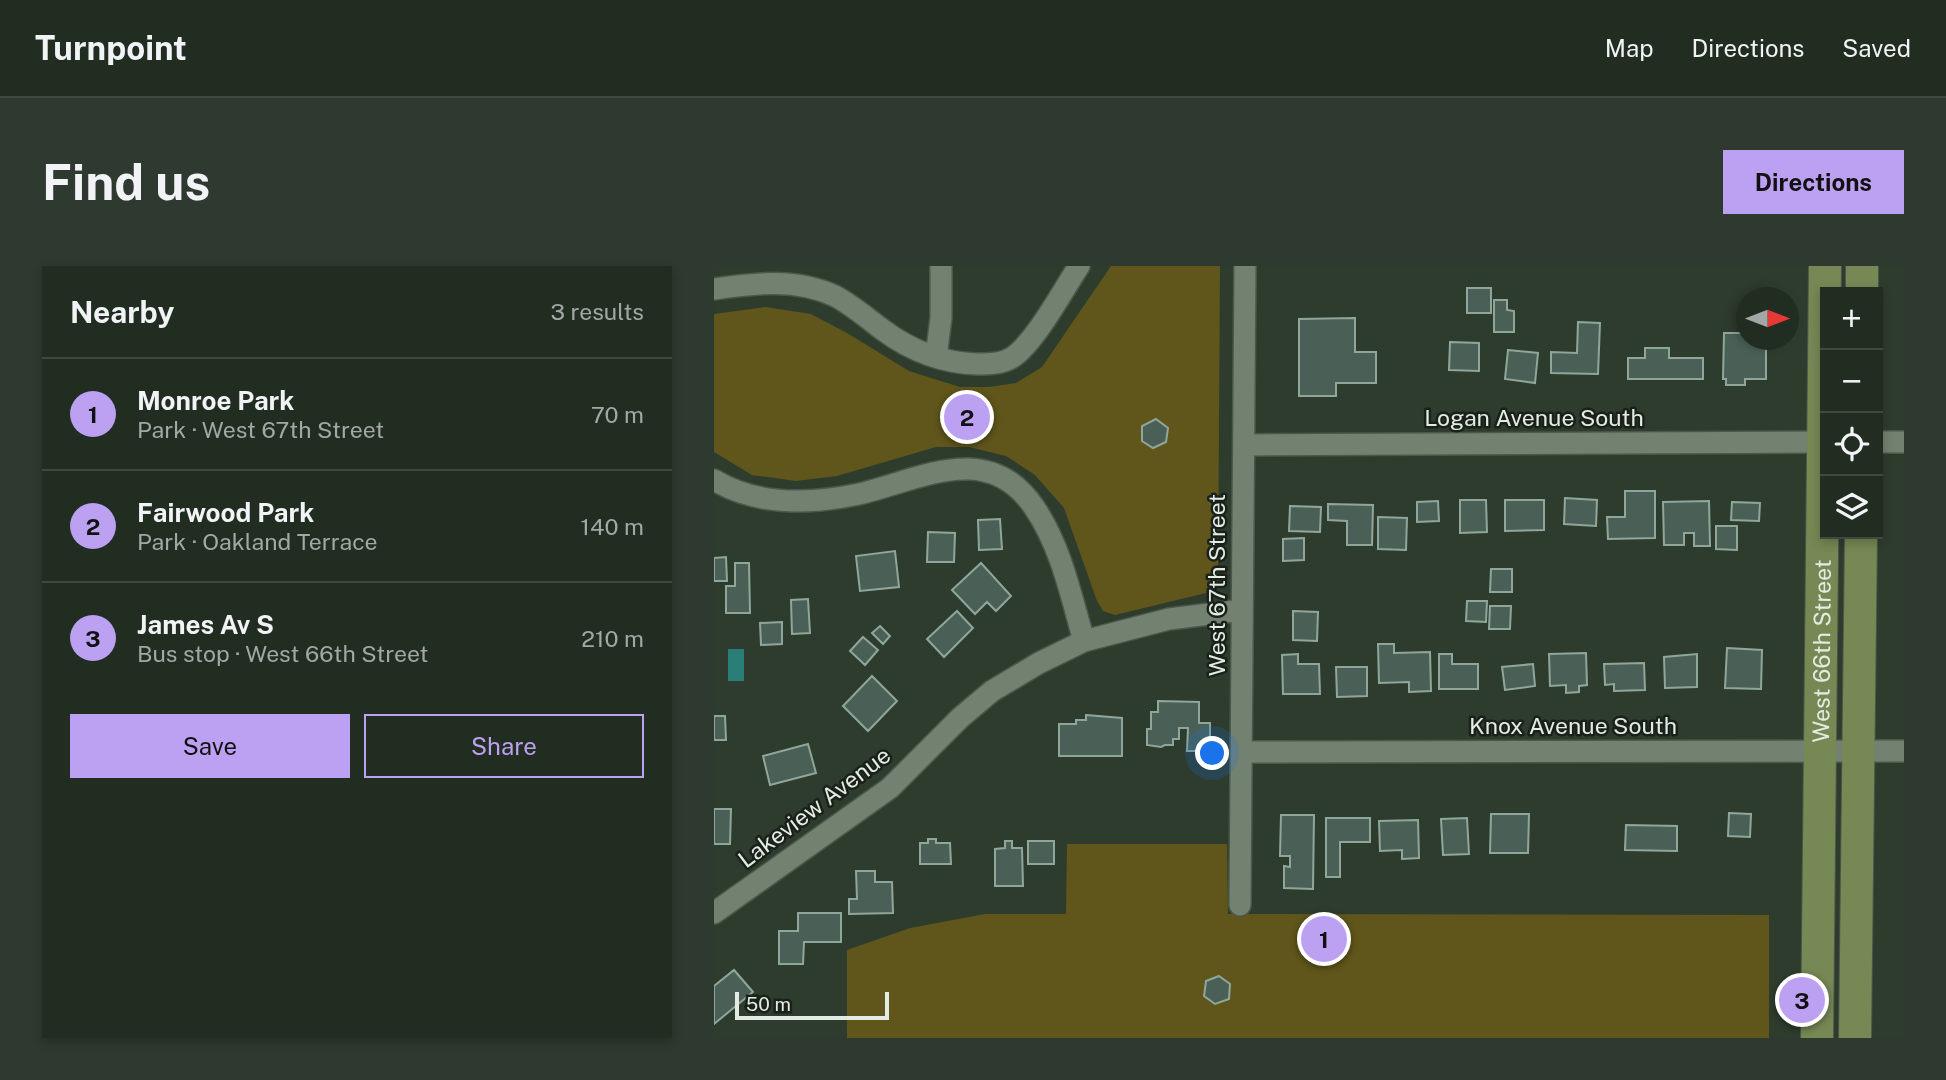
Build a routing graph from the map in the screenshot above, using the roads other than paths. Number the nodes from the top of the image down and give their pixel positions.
1 (941, 266) edge
2 (1079, 266) edge
3 (1245, 266) edge
4 (1825, 266) edge
5 (1862, 266) edge
6 (1862, 287) edge
7 (714, 289) edge
8 (936, 357) junction
9 (1824, 413) edge
10 (1820, 442) edge
11 (1883, 442) edge
12 (1904, 442) edge
13 (1244, 445) junction
14 (1824, 476) edge
15 (714, 480) edge
16 (1861, 539) edge
17 (1242, 610) junction
18 (1084, 641) junction
19 (1820, 751) junction
20 (1858, 751) junction
21 (1904, 751) edge
22 (1241, 752) junction
23 (1240, 905) dead end
24 (714, 913) edge
25 (1817, 1038) edge
26 (1855, 1038) edge

1 - 8 street
2 - 8 street
3 - 13 street, West 67th Street
4 - 9 main road, West 66th Street
5 - 6 main road
7 - 8 street
10 - 13 street, Logan Avenue South
11 - 12 street
13 - 17 street, West 67th Street
14 - 19 main road, West 66th Street
15 - 18 street
16 - 20 main road, West 66th Street
17 - 18 street, Lakeview Avenue
17 - 22 street, West 67th Street
18 - 24 street, Lakeview Avenue
19 - 20 street, Knox Avenue South
19 - 22 street, Knox Avenue South
19 - 25 main road, West 66th Street
20 - 21 street, Knox Avenue South
20 - 26 main road, West 66th Street
22 - 23 street, West 67th Street

